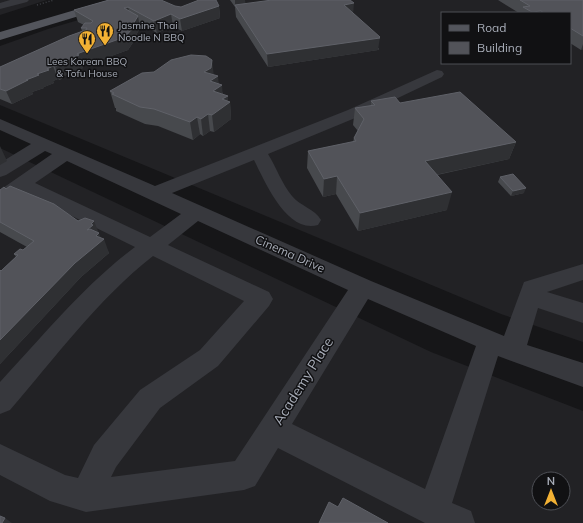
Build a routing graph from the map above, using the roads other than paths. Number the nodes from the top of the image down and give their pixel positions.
1 (23, 0) edge
2 (91, 0) edge
3 (122, 0) edge
4 (0, 6) edge
5 (0, 26) edge
6 (0, 36) edge
7 (437, 74) dead end
8 (3, 129) edge
9 (44, 144) junction
10 (258, 152) junction
11 (66, 153) junction
12 (0, 171) edge
13 (22, 184) junction
14 (156, 193) junction
15 (0, 198) edge
16 (197, 212) junction
17 (310, 220) dead end
18 (153, 246) junction
19 (583, 272) edge
20 (363, 287) junction
21 (530, 296) junction
22 (583, 313) edge
23 (501, 346) junction
24 (583, 375) edge
25 (0, 401) edge
26 (273, 430) junction
27 (0, 459) edge
28 (86, 496) junction
29 (447, 517) edge

1 - 4 street
2 - 5 main road
3 - 6 main road
7 - 10 street
8 - 9 street, Cinema Drive
9 - 11 street, Cinema Drive
9 - 12 street
10 - 14 street
10 - 17 street
11 - 13 street
11 - 14 street, Cinema Drive
13 - 15 street
13 - 18 street
14 - 16 street, Cinema Drive
16 - 18 street
16 - 20 street, Cinema Drive
18 - 25 street
18 - 28 street
19 - 21 street
20 - 23 street, Cinema Drive
20 - 26 street, Academy Place
21 - 22 street
21 - 23 street
23 - 24 street, Cinema Drive
23 - 29 street
26 - 28 street, Academy Place
26 - 29 street
27 - 28 street

